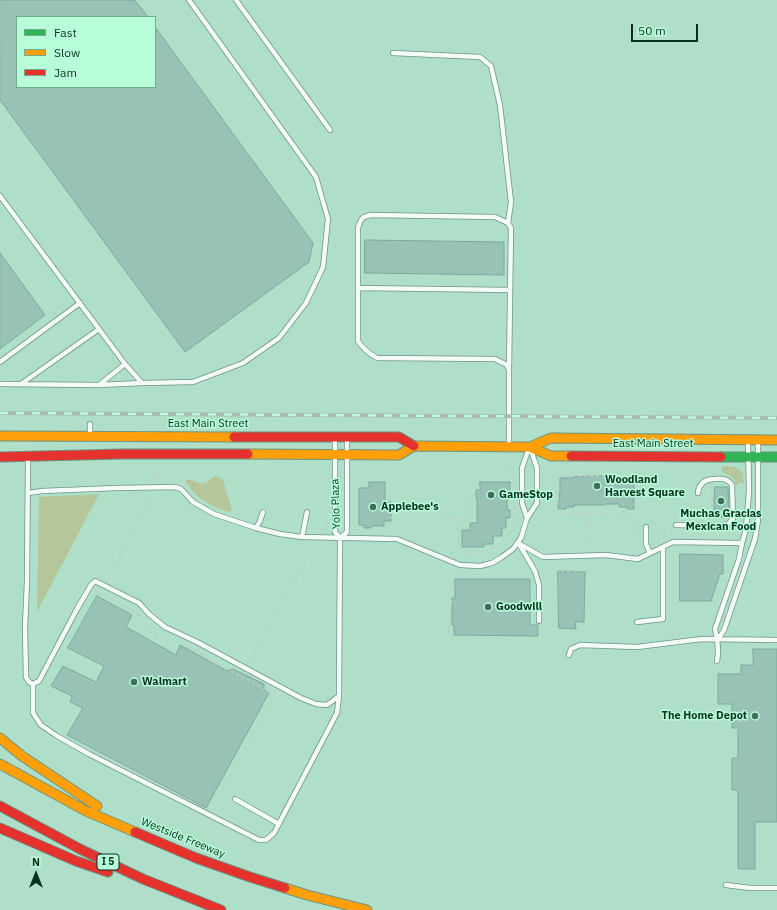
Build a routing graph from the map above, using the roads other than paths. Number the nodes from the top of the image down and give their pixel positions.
1 (189, 0) edge
2 (236, 0) edge
3 (393, 53) dead end
4 (330, 130) dead end
5 (0, 196) edge
6 (508, 223) junction
7 (358, 288) junction
8 (510, 290) junction
9 (80, 303) junction
10 (99, 329) junction
11 (0, 362) edge
12 (125, 364) junction
13 (509, 370) junction
14 (0, 384) edge
15 (21, 384) junction
16 (142, 384) junction
17 (99, 385) junction
18 (90, 424) dead end
19 (0, 436) edge
20 (90, 436) junction
21 (335, 437) junction
22 (347, 437) junction
23 (753, 439) junction
24 (777, 440) edge
25 (414, 446) junction
26 (510, 447) junction
27 (530, 447) junction
28 (335, 455) junction
29 (347, 455) junction
30 (28, 456) junction
31 (0, 457) edge
32 (753, 457) junction
33 (777, 457) edge
34 (28, 493) junction
35 (698, 493) dead end
36 (263, 512) dead end
37 (307, 512) dead end
38 (527, 518) junction
39 (676, 525) dead end
40 (646, 527) dead end
41 (256, 528) junction
42 (302, 537) junction
43 (340, 538) junction
44 (518, 543) junction
45 (742, 544) junction
46 (663, 547) junction
47 (650, 553) junction
48 (539, 622) dead end
49 (638, 622) dead end
50 (718, 640) junction
51 (777, 640) edge
52 (569, 655) dead end
53 (717, 661) dead end
54 (33, 684) junction
55 (339, 696) junction
56 (0, 738) edge
57 (0, 764) edge
58 (235, 799) dead end
59 (0, 806) edge
60 (279, 824) junction
61 (0, 828) edge
62 (140, 835) junction
63 (726, 885) dead end
64 (777, 888) edge
65 (220, 910) edge
66 (367, 910) edge

1 - 16 lane
2 - 4 lane
3 - 6 lane
5 - 9 lane
6 - 7 lane
6 - 8 lane
7 - 8 lane
7 - 13 lane
8 - 13 lane
9 - 10 lane
9 - 11 lane
10 - 12 lane
10 - 15 lane
12 - 16 lane
12 - 17 lane
13 - 26 lane
14 - 15 lane
15 - 17 lane
16 - 17 lane
18 - 20 lane
19 - 20 main road, East Main Street
20 - 21 main road, East Main Street
21 - 22 main road, East Main Street
21 - 28 lane, Yolo Plaza
22 - 25 main road, East Main Street
22 - 29 lane, Yolo Plaza
23 - 24 main road, East Main Street
23 - 27 main road, East Main Street
23 - 32 lane
23 - 32 lane
25 - 26 main road, East Main Street
25 - 29 main road, East Main Street
26 - 27 main road, East Main Street
27 - 32 main road, East Main Street
27 - 38 lane
27 - 38 lane
28 - 29 main road, East Main Street
28 - 30 main road, East Main Street
28 - 43 lane, Yolo Plaza
29 - 43 lane, Yolo Plaza
30 - 31 main road, East Main Street
30 - 34 lane
32 - 33 main road, East Main Street
32 - 45 lane
32 - 50 lane
34 - 41 lane
34 - 54 lane
35 - 39 lane
36 - 41 lane
37 - 42 lane
38 - 44 lane
40 - 47 lane
41 - 42 lane
42 - 43 lane
43 - 44 lane
43 - 55 lane
44 - 47 lane
44 - 48 lane
45 - 46 lane
45 - 50 lane
46 - 47 lane
46 - 49 lane
50 - 51 lane
50 - 52 lane
50 - 53 lane
54 - 55 lane
54 - 60 lane
55 - 60 lane
56 - 62 main road
57 - 62 main road, Westside Freeway
58 - 60 lane
59 - 65 main road, I 5
61 - 65 main road
62 - 66 main road, Westside Freeway
63 - 64 lane

